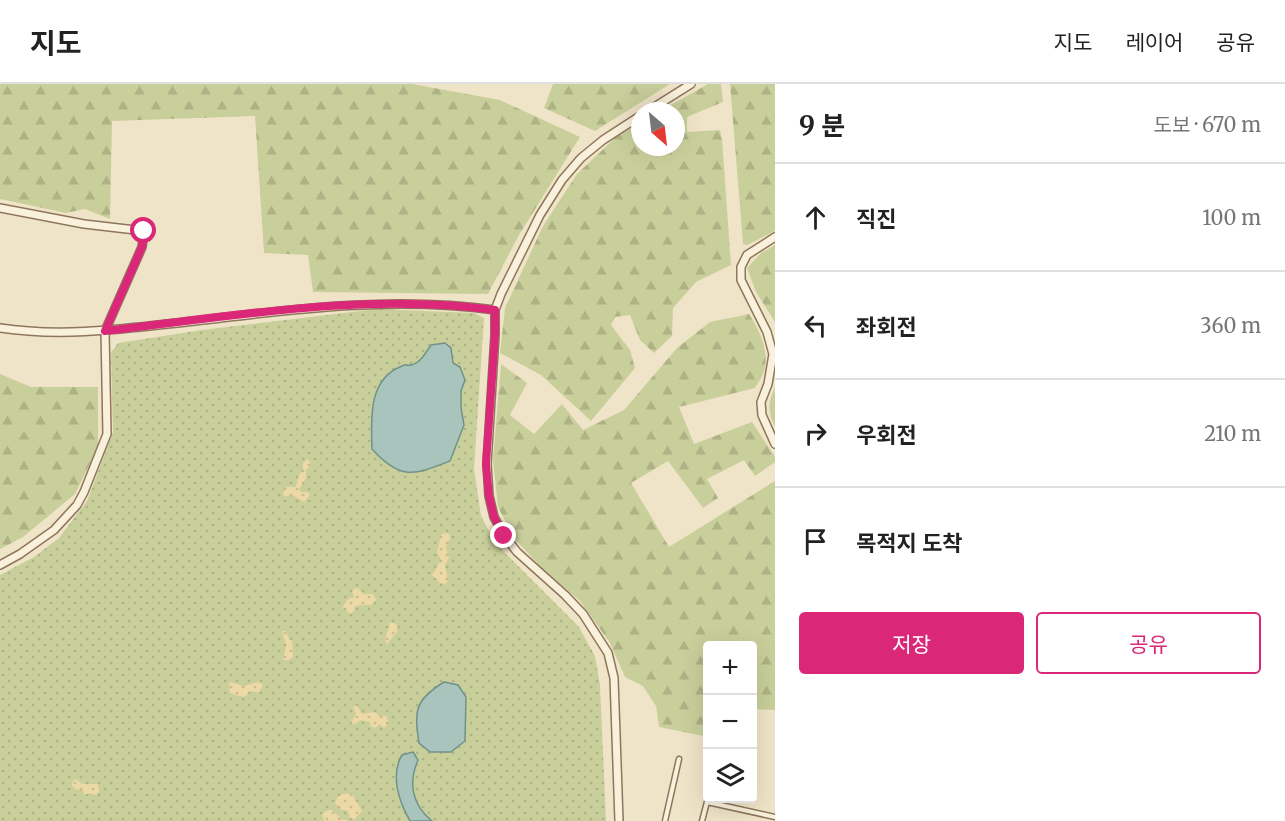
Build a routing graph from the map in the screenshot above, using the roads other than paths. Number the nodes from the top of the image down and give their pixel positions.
1 (691, 84) edge
2 (662, 102) edge
3 (631, 122) edge
4 (0, 208) edge
5 (775, 237) edge
6 (495, 310) junction
7 (0, 328) edge
8 (105, 331) junction
9 (775, 444) edge
10 (0, 565) edge
11 (679, 759) dead end
12 (761, 814) junction
13 (775, 817) edge
14 (619, 821) edge
15 (665, 821) edge
16 (702, 821) edge
17 (760, 821) edge

1 - 2 street
3 - 6 street
4 - 8 street
5 - 9 street
6 - 8 street
6 - 14 street
7 - 8 street
8 - 10 street
11 - 15 lane
12 - 13 lane
12 - 16 lane
12 - 17 lane

